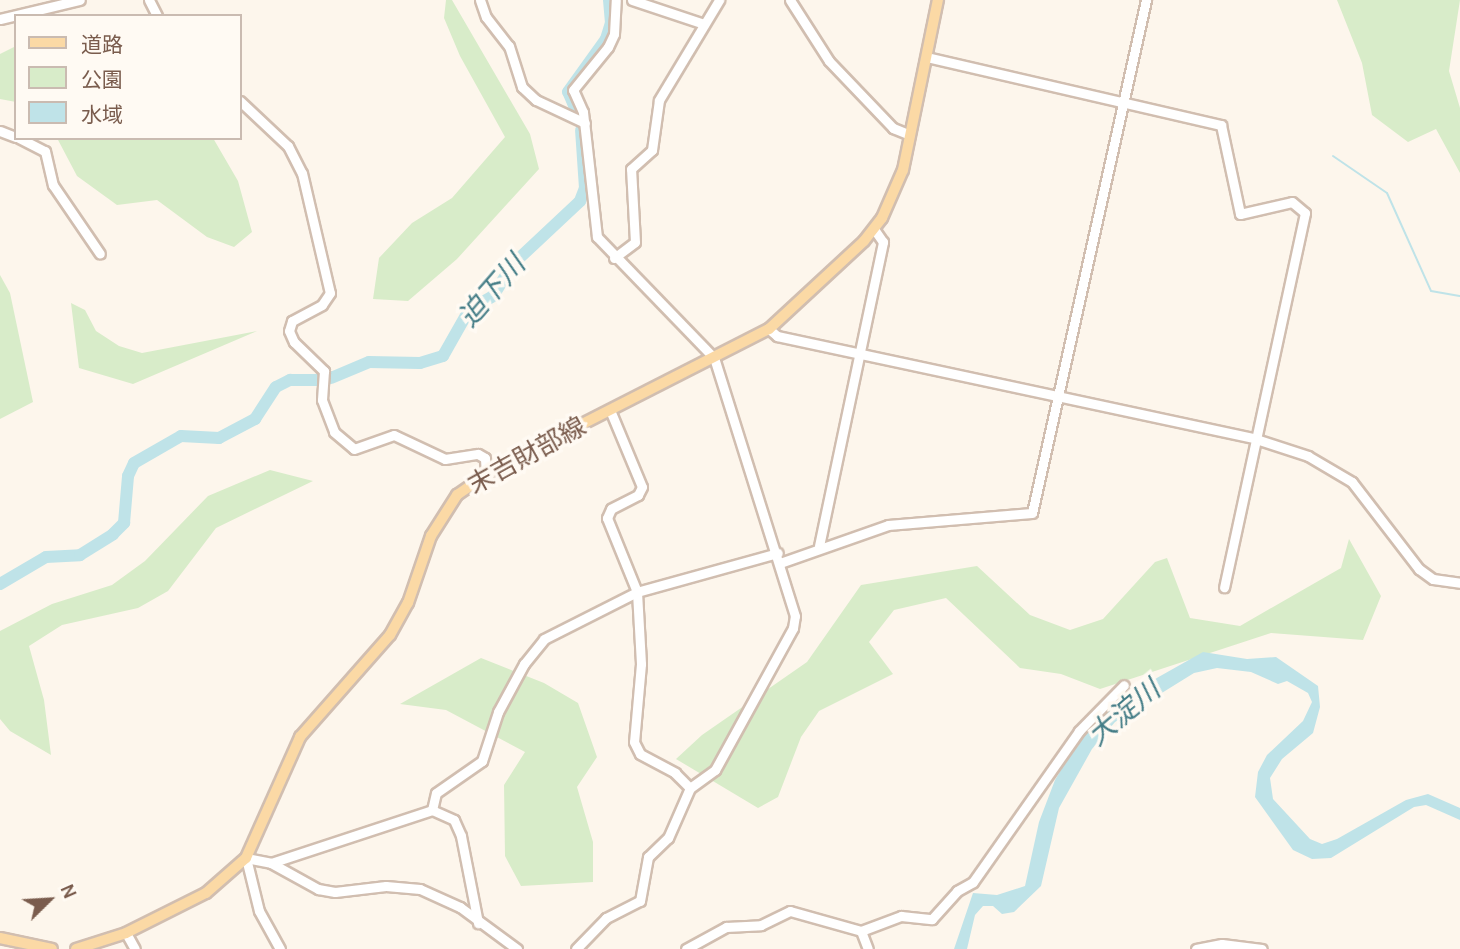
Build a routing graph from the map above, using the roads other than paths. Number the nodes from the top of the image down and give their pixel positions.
1 (80, 0) edge
2 (480, 0) edge
3 (616, 0) edge
4 (632, 0) edge
5 (719, 0) edge
6 (790, 0) edge
7 (938, 0) edge
8 (1146, 0) edge
9 (21, 14) edge
10 (704, 24) junction
11 (926, 57) junction
12 (1123, 101) junction
13 (242, 103) edge
14 (585, 123) junction
15 (910, 135) junction
16 (22, 140) edge
17 (874, 229) junction
18 (100, 254) dead end
19 (614, 258) junction
20 (769, 328) junction
21 (859, 353) junction
22 (714, 358) junction
23 (1058, 396) junction
24 (610, 410) junction
25 (1256, 439) junction
26 (486, 475) junction
27 (819, 546) junction
28 (779, 558) junction
29 (1460, 583) edge
30 (1224, 587) dead end
31 (637, 592) junction
32 (1124, 685) dead end
33 (690, 788) junction
34 (432, 810) junction
35 (246, 858) junction
36 (271, 863) junction
37 (478, 923) junction
38 (861, 931) junction
39 (126, 933) junction
40 (0, 938) edge
41 (52, 949) edge
42 (76, 949) edge
43 (135, 949) edge
44 (280, 949) edge
45 (517, 949) edge
46 (576, 949) edge
47 (686, 949) edge
48 (868, 949) edge
49 (1196, 949) edge
50 (1262, 949) edge

1 - 9 street
2 - 14 street
3 - 14 street
4 - 10 street
5 - 10 street
6 - 15 street
7 - 11 main road, 末吉財部線
8 - 12 street
10 - 19 street
11 - 12 street
11 - 15 main road, 末吉財部線
12 - 23 street
12 - 25 street
13 - 26 street
14 - 19 street
15 - 17 main road, 末吉財部線
16 - 18 street
17 - 20 main road, 末吉財部線
17 - 21 street
19 - 22 street
20 - 21 street
20 - 22 main road, 末吉財部線
21 - 23 street
21 - 27 street
22 - 24 main road, 末吉財部線
22 - 28 street
23 - 25 street
23 - 27 street
24 - 26 main road, 末吉財部線
24 - 31 street
25 - 29 street
25 - 30 street
26 - 35 main road, 末吉財部線
27 - 28 street
28 - 31 street
28 - 33 street
31 - 33 street
31 - 34 street
32 - 38 street
33 - 46 street
34 - 36 street
34 - 37 street
35 - 36 street
35 - 39 main road, 末吉財部線
35 - 44 street
36 - 37 street
37 - 45 street
38 - 47 street
38 - 48 street
39 - 42 main road, 末吉財部線
39 - 43 street
40 - 41 main road
49 - 50 street

